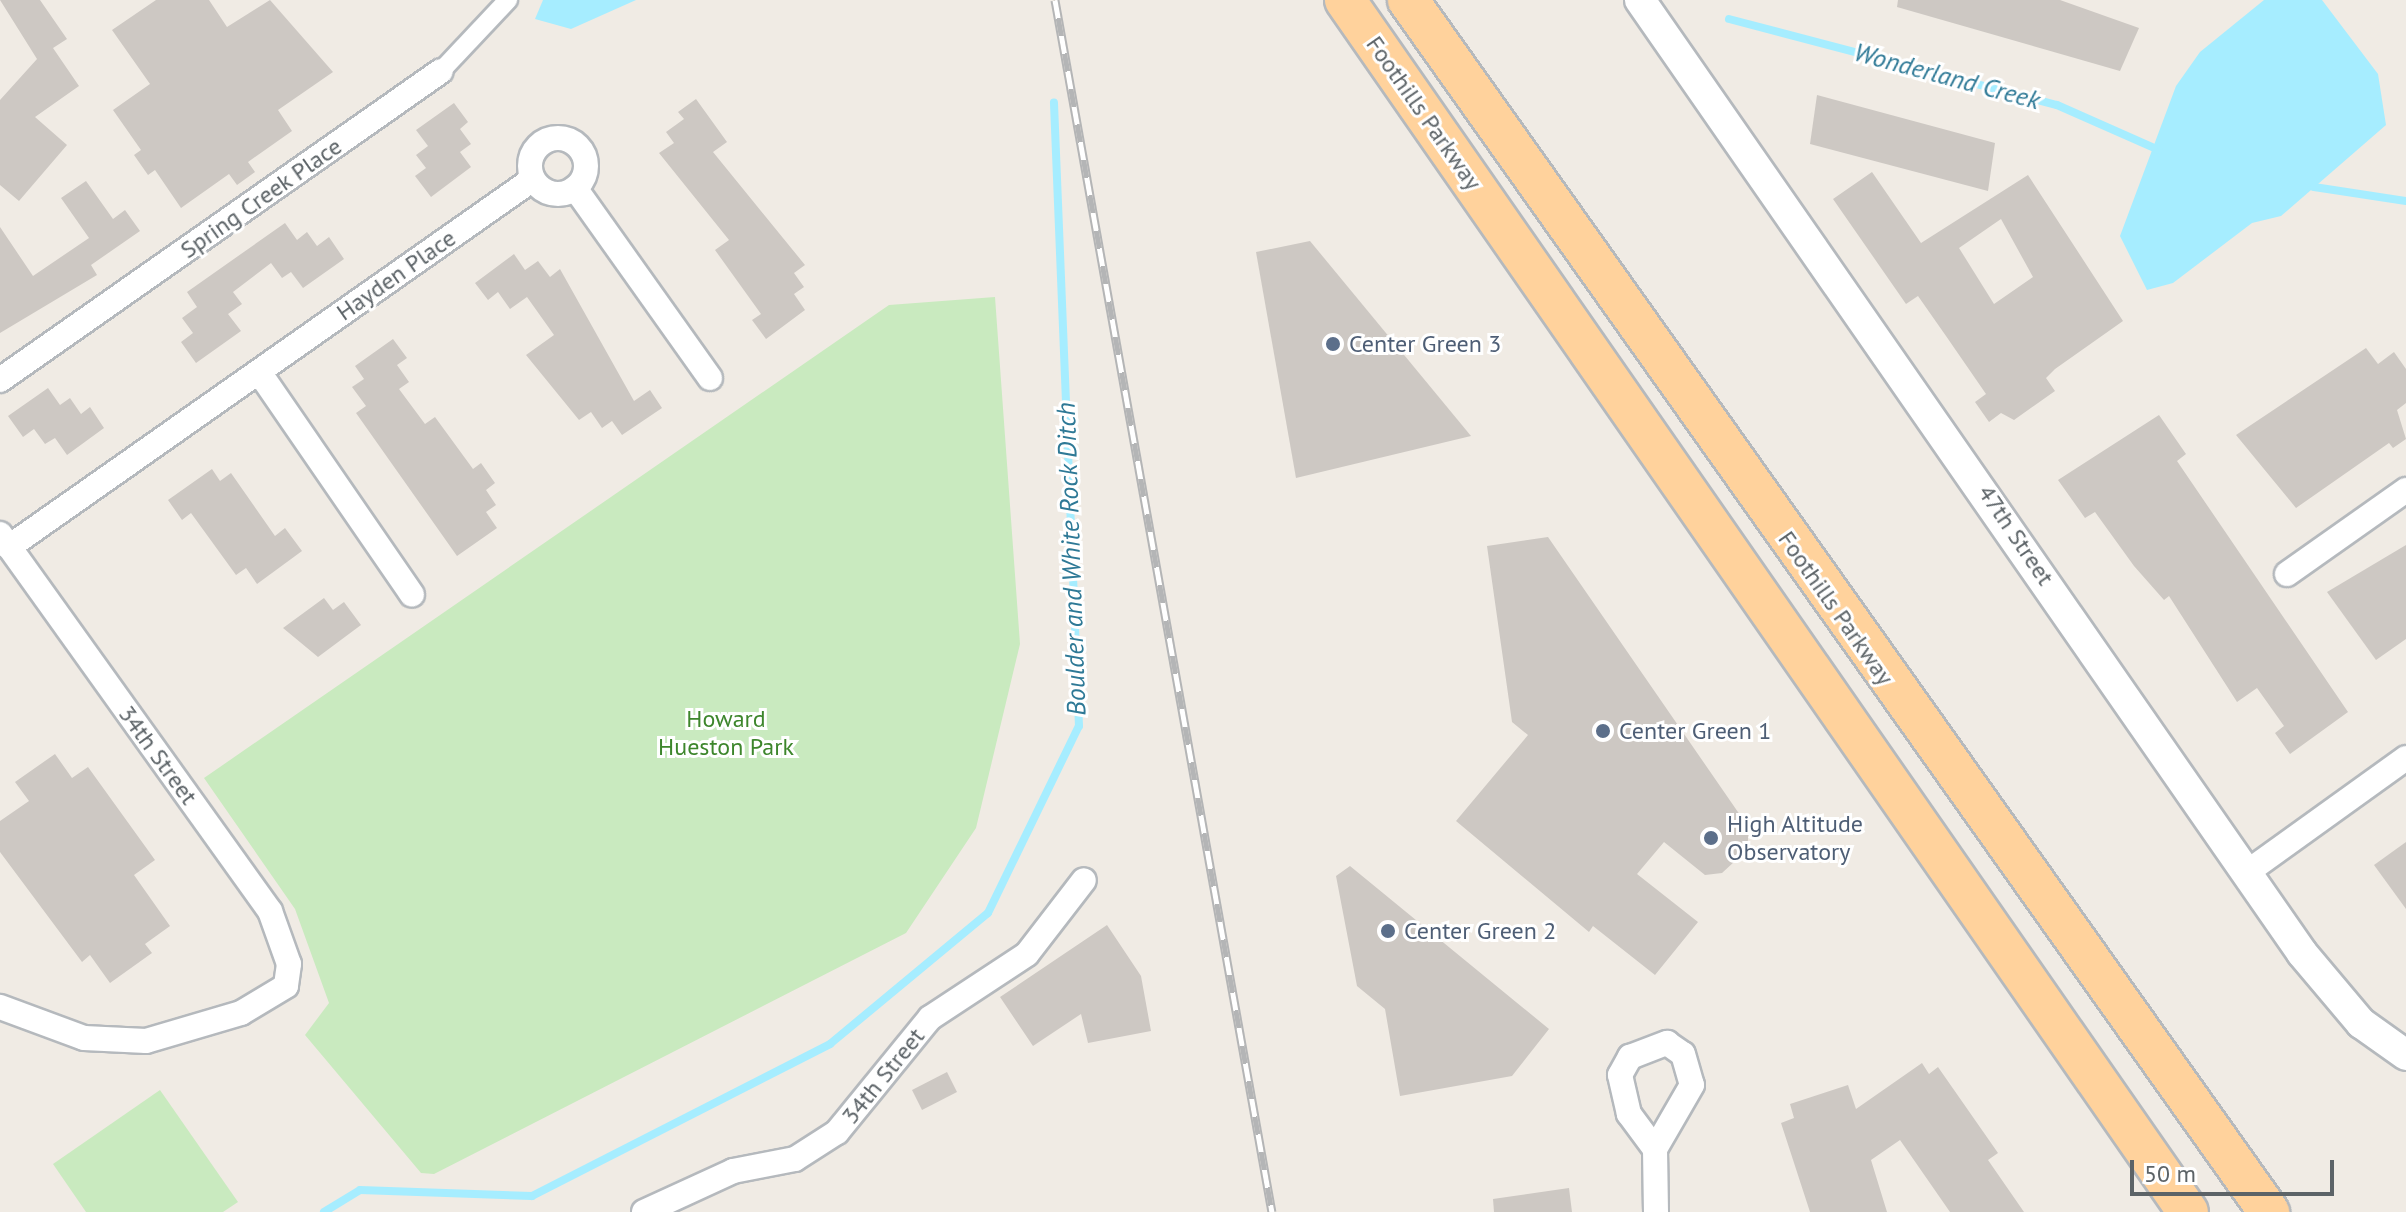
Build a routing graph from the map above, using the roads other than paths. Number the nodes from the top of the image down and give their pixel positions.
1 (508, 0) edge
2 (1345, 0) edge
3 (1408, 0) edge
4 (1640, 0) edge
5 (441, 71) joint
6 (533, 179) junction
7 (575, 188) junction
8 (259, 372) junction
9 (710, 378) dead end
10 (0, 380) edge
11 (2406, 490) edge
12 (5, 540) edge
13 (2287, 574) dead end
14 (412, 595) dead end
15 (2406, 758) edge
16 (2246, 873) junction
17 (1084, 880) dead end
18 (0, 1007) edge
19 (2406, 1055) edge
20 (1655, 1149) dead end
21 (644, 1212) edge
22 (1656, 1212) edge
23 (2188, 1212) edge
24 (2269, 1212) edge

1 - 5 street, Spring Creek Place
2 - 23 highway, Foothills Parkway
3 - 24 highway, Foothills Parkway
4 - 16 street, 47th Street
5 - 10 street, Spring Creek Place
6 - 7 street
6 - 7 street
6 - 8 street, Hayden Place
7 - 9 street
8 - 12 street, Hayden Place
8 - 14 street
11 - 13 street
12 - 18 street, 34th Street
15 - 16 street
16 - 19 street, 47th Street
17 - 21 street, 34th Street
20 - 22 street

